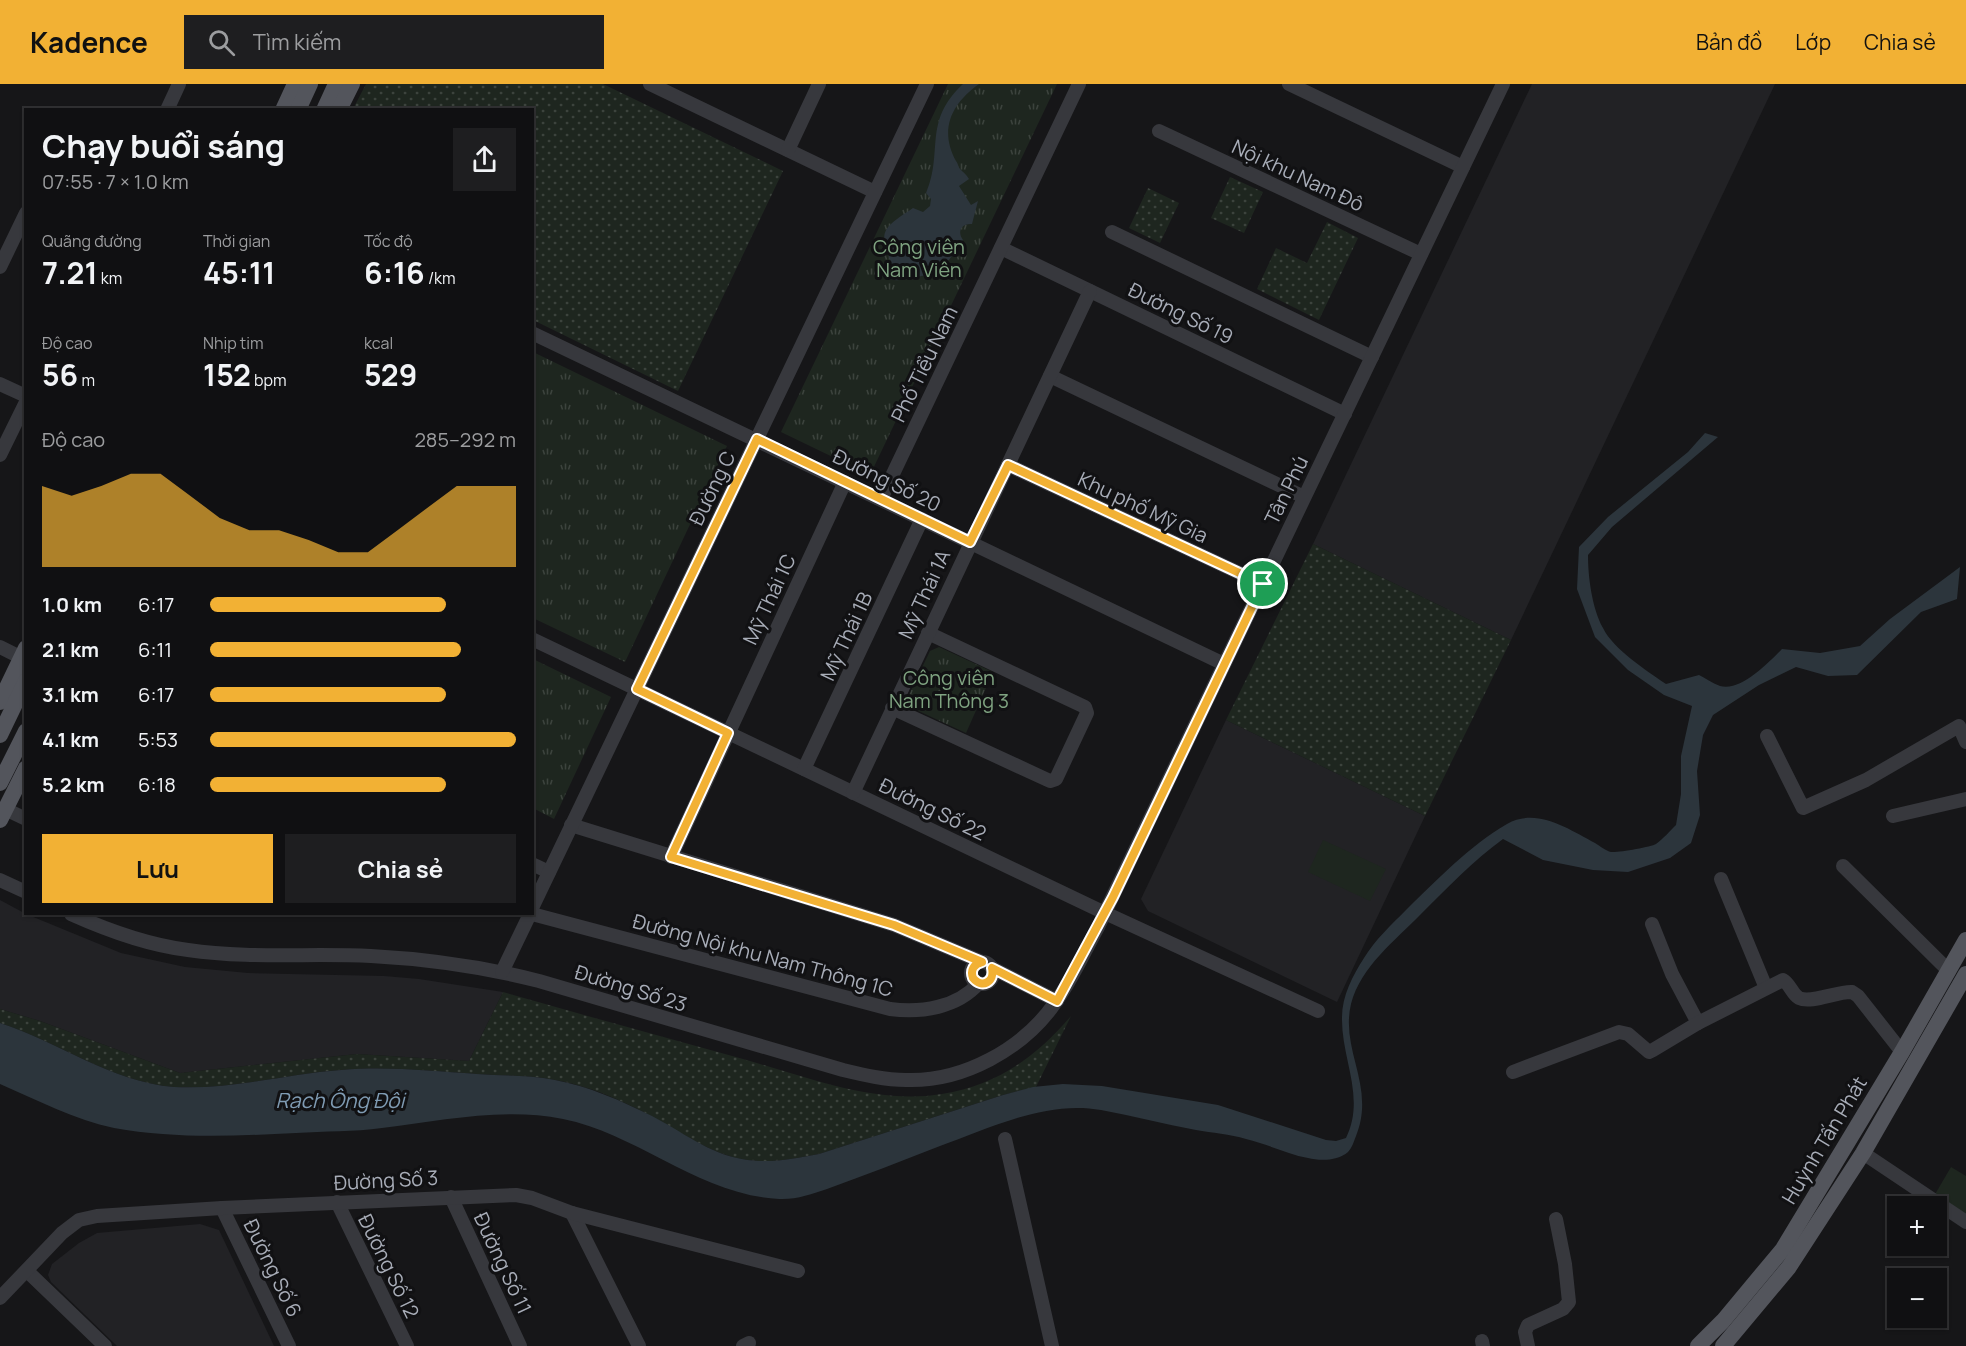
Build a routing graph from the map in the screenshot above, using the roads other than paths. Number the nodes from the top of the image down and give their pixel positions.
1 (179, 84) edge
2 (295, 84) edge
3 (310, 84) edge
4 (336, 84) edge
5 (352, 84) edge
6 (650, 84) edge
7 (819, 84) edge
8 (927, 84) edge
9 (1079, 84) edge
10 (1289, 84) edge
11 (1502, 84) edge
12 (168, 108) edge
13 (284, 108) edge
14 (299, 108) edge
15 (325, 108) edge
16 (340, 108) edge
17 (1159, 131) dead end
18 (788, 150) junction
19 (1463, 167) junction
20 (875, 192) junction
21 (24, 217) edge
22 (1112, 232) dead end
23 (1001, 248) junction
24 (1421, 254) junction
25 (0, 267) edge
26 (1090, 291) junction
27 (534, 334) edge
28 (1372, 357) junction
29 (1050, 376) junction
30 (0, 384) edge
31 (24, 395) edge
32 (24, 406) edge
33 (1345, 414) junction
34 (757, 439) junction
35 (0, 455) edge
36 (1008, 465) junction
37 (845, 482) junction
38 (1304, 497) junction
39 (881, 499) junction
40 (922, 519) junction
41 (970, 542) junction
42 (1263, 584) junction
43 (928, 633) junction
44 (534, 640) edge
45 (0, 647) edge
46 (24, 655) edge
47 (1224, 664) junction
48 (24, 685) edge
49 (637, 689) junction
50 (0, 702) edge
51 (892, 708) junction
52 (728, 733) junction
53 (0, 735) edge
54 (24, 735) edge
55 (1767, 736) dead end
56 (1966, 742) edge
57 (804, 769) junction
58 (24, 772) edge
59 (0, 783) edge
60 (853, 793) junction
61 (1966, 799) edge
62 (3, 815) edge
63 (1893, 816) dead end
64 (24, 819) edge
65 (572, 825) junction
66 (671, 857) junction
67 (534, 865) edge
68 (1843, 866) dead end
69 (549, 872) junction
70 (1721, 879) dead end
71 (0, 880) edge
72 (24, 891) edge
73 (534, 904) edge
74 (1105, 914) junction
75 (73, 915) edge
76 (530, 915) edge
77 (534, 915) edge
78 (1652, 924) dead end
79 (1966, 940) edge
80 (987, 965) junction
81 (1949, 971) junction
82 (502, 972) junction
83 (1966, 974) edge
84 (1766, 988) junction
85 (1057, 1001) junction
86 (1318, 1011) dead end
87 (1698, 1023) junction
88 (1899, 1057) junction
89 (1911, 1071) junction
90 (1513, 1072) dead end
91 (1005, 1139) dead end
92 (1847, 1142) junction
93 (1863, 1153) junction
94 (451, 1197) junction
95 (337, 1202) junction
96 (222, 1208) junction
97 (572, 1213) junction
98 (1556, 1219) dead end
99 (1966, 1222) edge
100 (27, 1270) junction
101 (798, 1271) dead end
102 (0, 1298) edge
103 (105, 1346) edge
104 (289, 1346) edge
105 (407, 1346) edge
106 (520, 1346) edge
107 (639, 1346) edge
108 (1052, 1346) edge
109 (1528, 1346) edge
110 (1698, 1346) edge
111 (1723, 1346) edge

1 - 12 street
2 - 13 main road
3 - 14 main road
4 - 15 main road
5 - 16 main road
6 - 18 street
7 - 18 street
8 - 20 street, Đường C
9 - 23 street, Phố Tiểu Nam
10 - 19 street
11 - 19 street, Tân Phú
17 - 24 street, Nội khu Nam Đô
18 - 20 street
19 - 24 street, Tân Phú
20 - 34 street, Đường C
21 - 25 street
22 - 28 street
23 - 26 street, Đường Số 19
23 - 39 street, Phố Tiểu Nam
24 - 28 street, Tân Phú
26 - 29 street
26 - 33 street, Đường Số 19
27 - 34 street, Đường Số 20
28 - 33 street, Tân Phú
29 - 36 street
29 - 38 street
30 - 31 street
32 - 35 street
33 - 38 street, Tân Phú
34 - 37 street, Đường Số 20
34 - 49 street, Đường C
36 - 41 street
36 - 42 street, Khu phố Mỹ Gia
37 - 39 street, Đường Số 20
37 - 52 street, Mỹ Thái 1C
38 - 42 street, Tân Phú
39 - 40 street, Đường Số 20
40 - 41 street, Đường Số 20
40 - 57 street, Mỹ Thái 1B
41 - 43 street, Mỹ Thái 1A
41 - 47 street, Đường Số 20
42 - 47 street, Tân Phú
43 - 51 street, Mỹ Thái 1A
43 - 51 street
44 - 49 street, Đường Số 22
45 - 46 street
46 - 50 main road
47 - 74 street, Tân Phú
48 - 53 main road
49 - 52 street, Đường Số 22
49 - 65 street, Đường C
51 - 60 street, Mỹ Thái 1A
52 - 57 street, Đường Số 22
52 - 66 street, Mỹ Thái 1C
54 - 59 main road
55 - 56 street
57 - 60 street, Đường Số 22
58 - 62 main road
60 - 74 street, Đường Số 22
61 - 63 street
62 - 64 street
65 - 66 street
65 - 69 street, Đường C
66 - 80 street
67 - 69 street
68 - 81 street
69 - 73 street, Đường C
70 - 84 street
71 - 72 street
74 - 85 street, Đường Số 23
74 - 86 street, Đường Số 22
75 - 82 street, Đường Số 23
76 - 82 street
77 - 80 street, Đường Nội khu Nam Thông 1C
78 - 87 street
79 - 81 main road, Huỳnh Tấn Phát
80 - 85 street
81 - 88 main road, Huỳnh Tấn Phát
82 - 85 street, Đường Số 23
83 - 89 main road, Huỳnh Tấn Phát
84 - 87 street
84 - 88 street
87 - 90 street
88 - 89 main road
88 - 92 main road, Huỳnh Tấn Phát
89 - 93 main road, Huỳnh Tấn Phát
91 - 108 street
92 - 93 main road
92 - 110 main road, Huỳnh Tấn Phát
93 - 99 street
93 - 111 main road, Huỳnh Tấn Phát
94 - 95 street, Đường Số 3
94 - 97 street, Đường Số 3
94 - 106 street, Đường Số 11
95 - 96 street, Đường Số 3
95 - 105 street, Đường Số 12
96 - 100 street, Đường Số 3
96 - 104 street, Đường Số 6
97 - 101 street, Đường Số 3
97 - 107 street
98 - 109 street
100 - 102 street, Đường Số 3
100 - 103 street

